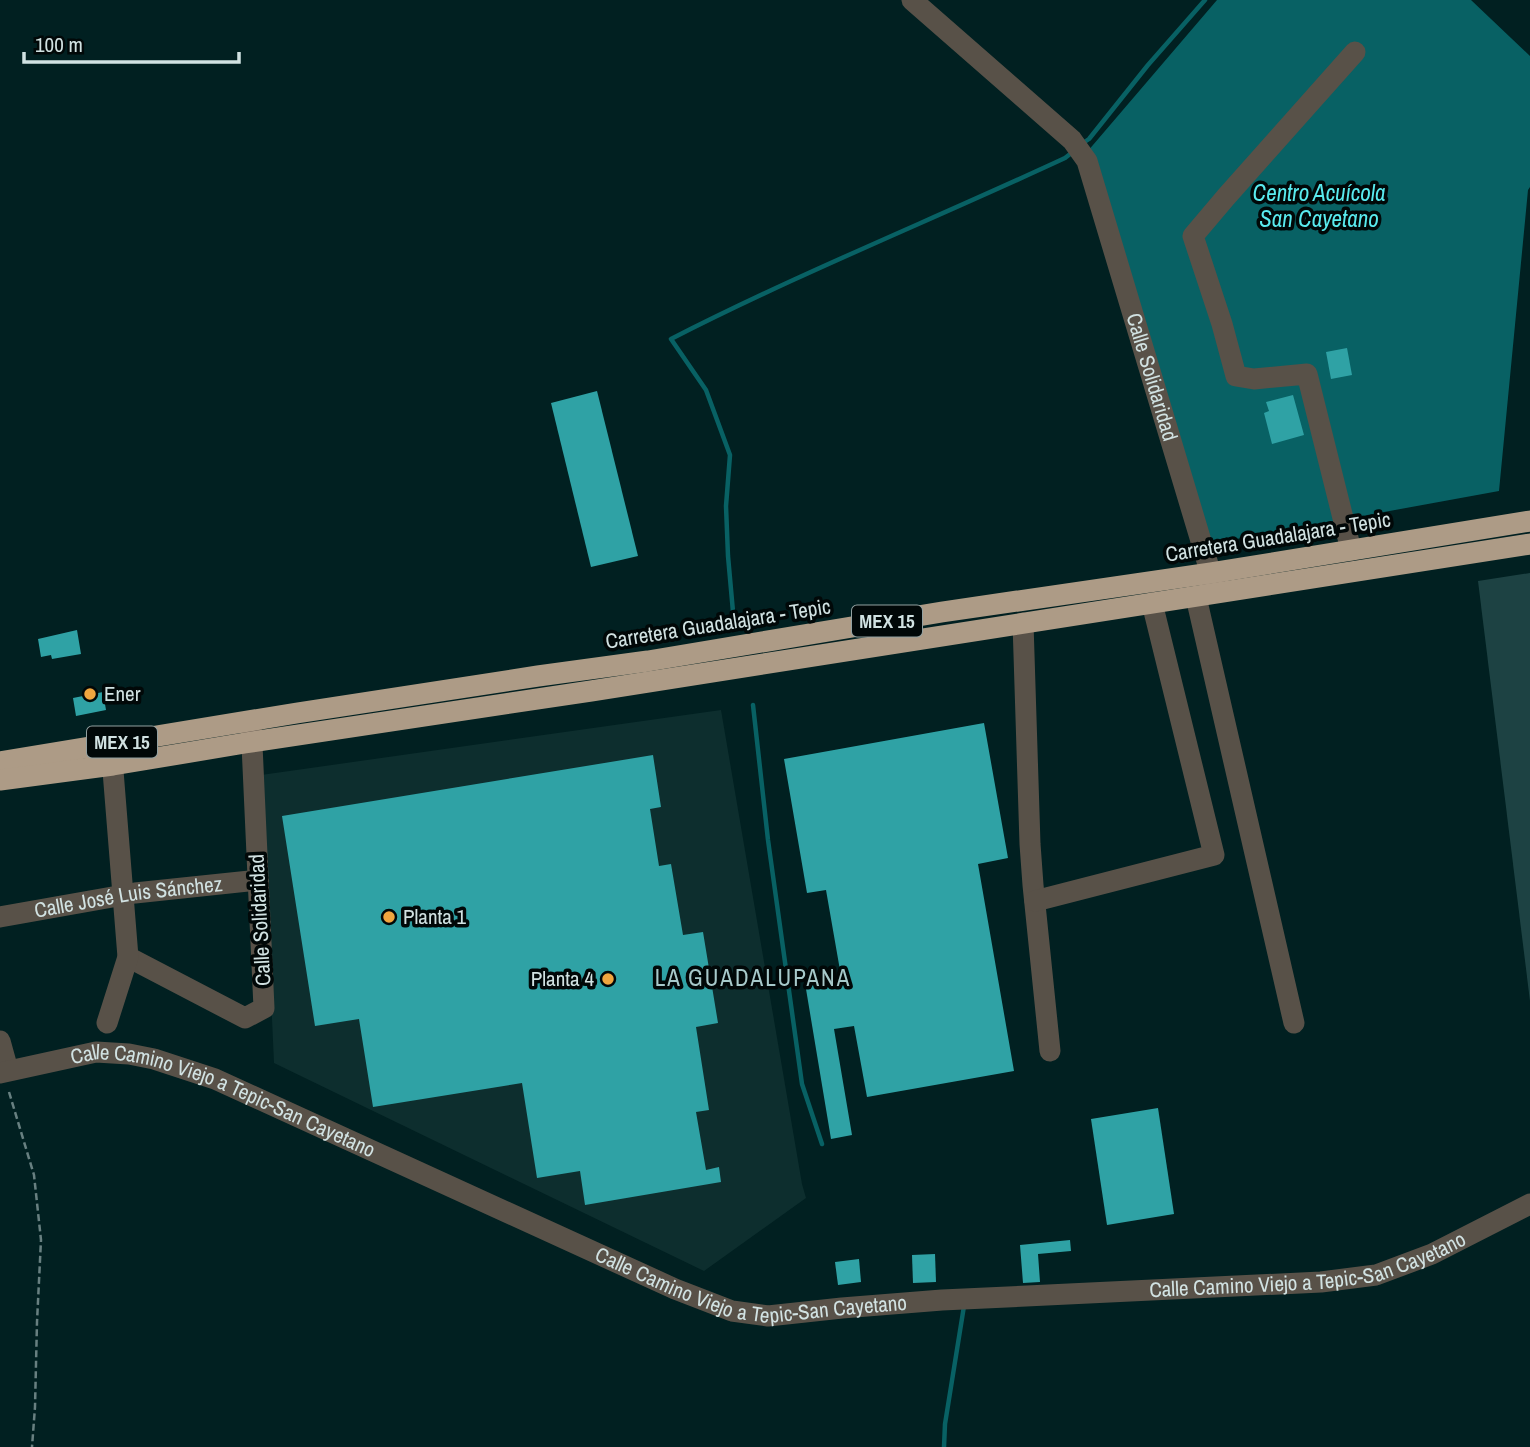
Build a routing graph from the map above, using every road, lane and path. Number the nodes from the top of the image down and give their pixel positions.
1 (912, 0) edge
2 (1355, 52) dead end
3 (1530, 521) edge
4 (1530, 544) edge
5 (1351, 550) junction
6 (1208, 588) junction
7 (1152, 603) junction
8 (1023, 623) junction
9 (648, 671) junction
10 (248, 732) junction
11 (112, 755) junction
12 (0, 762) edge
13 (0, 780) edge
14 (258, 880) junction
15 (124, 895) junction
16 (1035, 901) junction
17 (0, 917) edge
18 (128, 957) junction
19 (107, 1023) dead end
20 (1294, 1023) dead end
21 (0, 1041) edge
22 (1050, 1051) dead end
23 (4, 1071) edge
24 (9, 1092) dead end
25 (1530, 1204) edge
26 (32, 1447) edge

1 - 6 street, Calle Solidaridad
2 - 5 street
3 - 5 highway, Carretera Guadalajara - Tepic / MEX 15
4 - 6 highway, Carretera Guadalajara - Tepic / MEX 15
5 - 6 highway, Carretera Guadalajara - Tepic / MEX 15
6 - 7 highway, Carretera Guadalajara - Tepic / MEX 15
6 - 9 highway, Carretera Guadalajara - Tepic / MEX 15
6 - 20 street, Calle Solidaridad
7 - 8 highway, Carretera Guadalajara - Tepic / MEX 15
7 - 16 street
8 - 9 highway, Carretera Guadalajara - Tepic / MEX 15
8 - 16 street
9 - 10 highway, Carretera Guadalajara - Tepic / MEX 15
10 - 11 highway, MEX 15
10 - 14 street, Calle Solidaridad
11 - 12 highway, MEX 15
11 - 13 highway, MEX 15
11 - 15 street
14 - 15 street, Calle José Luis Sánchez
14 - 18 street, Calle Solidaridad
15 - 17 street, Calle José Luis Sánchez
15 - 18 street
16 - 22 street
18 - 19 street
21 - 23 street
23 - 25 street, Calle Camino Viejo a Tepic-San Cayetano
24 - 26 path

